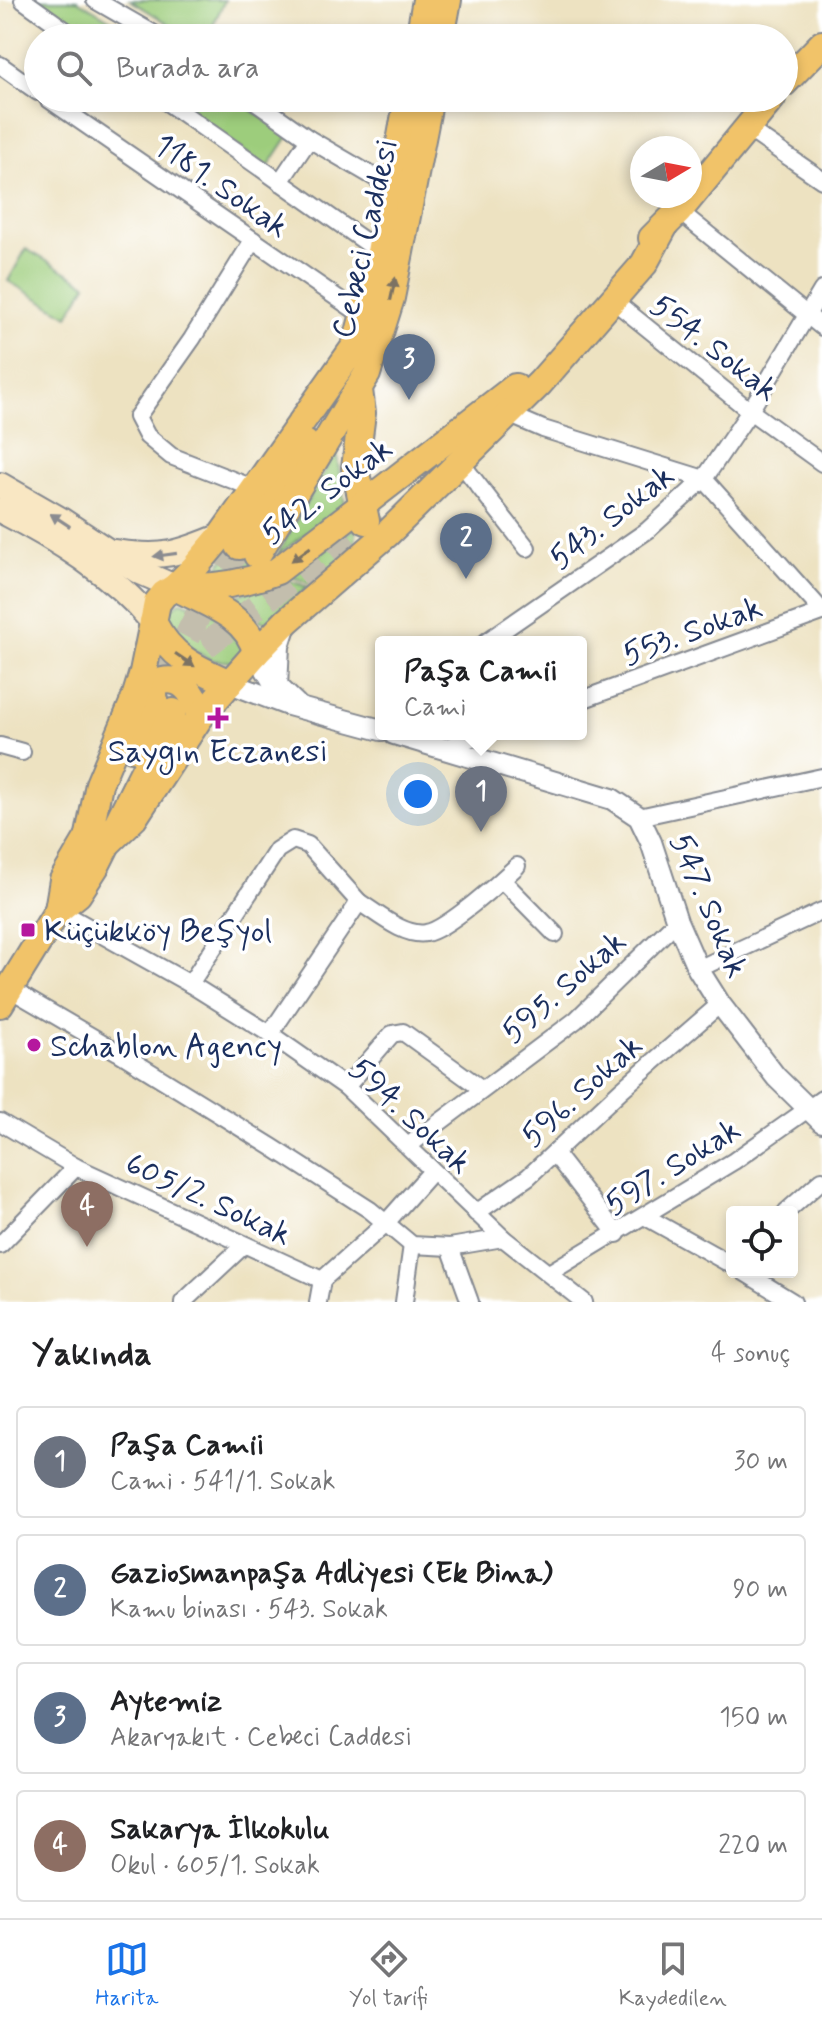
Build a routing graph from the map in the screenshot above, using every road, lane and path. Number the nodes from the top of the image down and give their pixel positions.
1 (23, 0) edge
2 (95, 0) edge
3 (426, 0) edge
4 (448, 0) edge
5 (56, 24) edge
6 (137, 24) edge
7 (422, 24) edge
8 (444, 24) edge
9 (822, 44) edge
10 (0, 65) edge
11 (798, 69) edge
12 (24, 82) edge
13 (67, 112) edge
14 (181, 112) edge
15 (271, 112) edge
16 (406, 112) edge
17 (427, 112) edge
18 (761, 112) edge
19 (748, 129) junction
20 (309, 139) junction
21 (822, 180) edge
22 (280, 182) junction
23 (393, 188) junction
24 (671, 219) junction
25 (253, 240) junction
26 (380, 252) junction
27 (822, 290) edge
28 (614, 301) junction
29 (807, 316) junction
30 (822, 327) edge
31 (361, 330) junction
32 (359, 389) junction
33 (750, 411) junction
34 (508, 414) junction
35 (357, 451) junction
36 (461, 463) junction
37 (822, 463) edge
38 (399, 478) junction
39 (704, 479) junction
40 (0, 485) edge
41 (253, 488) junction
42 (0, 510) edge
43 (371, 510) junction
44 (239, 546) junction
45 (527, 548) dead end
46 (106, 550) junction
47 (360, 559) junction
48 (175, 587) junction
49 (822, 611) edge
50 (287, 621) junction
51 (153, 622) junction
52 (495, 636) edge
53 (256, 653) junction
54 (277, 694) junction
55 (587, 698) edge
56 (214, 701) junction
57 (154, 703) junction
58 (375, 724) edge
59 (413, 740) edge
60 (466, 740) edge
61 (0, 746) edge
62 (441, 749) junction
63 (22, 752) dead end
64 (822, 777) edge
65 (639, 817) junction
66 (99, 840) junction
67 (517, 866) dead end
68 (502, 880) junction
69 (359, 902) junction
70 (58, 910) junction
71 (822, 911) edge
72 (677, 921) junction
73 (555, 934) dead end
74 (698, 969) junction
75 (190, 984) junction
76 (5, 997) edge
77 (720, 1004) junction
78 (270, 1034) junction
79 (346, 1087) junction
80 (482, 1089) junction
81 (818, 1111) edge
82 (2, 1127) edge
83 (408, 1146) junction
84 (554, 1153) junction
85 (76, 1167) junction
86 (432, 1171) junction
87 (822, 1180) edge
88 (793, 1206) edge
89 (476, 1213) junction
90 (646, 1217) junction
91 (385, 1224) junction
92 (617, 1234) junction
93 (503, 1238) junction
94 (0, 1245) edge
95 (412, 1245) junction
96 (243, 1246) junction
97 (450, 1247) junction
98 (726, 1261) edge
99 (549, 1273) junction
100 (754, 1278) edge
101 (322, 1280) junction
102 (183, 1302) edge
103 (318, 1302) edge
104 (404, 1302) edge
105 (470, 1302) edge
106 (584, 1302) edge
107 (793, 1302) edge

1 - 5 street
2 - 6 street
3 - 7 main road
4 - 8 main road
9 - 11 main road
10 - 12 street
13 - 25 street, 1181. Sokak
14 - 22 street
15 - 20 street
16 - 23 main road, Cebeci Caddesi
32 -> 17 main road, Cebeci Caddesi
18 - 19 main road, 542. Sokak
19 - 21 street
19 - 24 main road, 542. Sokak
20 - 22 street
20 - 23 street
22 - 26 street
23 - 26 main road, Cebeci Caddesi
24 - 28 main road, 542. Sokak
24 - 29 street
24 - 38 main road, 542. Sokak
25 - 31 street, 1181. Sokak
25 - 41 street
26 - 31 main road, Cebeci Caddesi
27 - 29 street, 543. Sokak
28 - 33 street, 554. Sokak
28 - 34 main road, 542. Sokak
29 - 30 street
29 - 33 street, 543. Sokak
31 - 41 main road
31 - 44 main road, Cebeci Caddesi
32 - 35 main road
32 - 44 main road, Cebeci Caddesi
33 - 37 street, 554. Sokak
33 - 39 street, 543. Sokak
34 - 36 main road, 542. Sokak
34 - 39 street
34 - 43 main road
35 - 38 main road
35 - 43 main road
36 - 45 street
36 - 47 main road, 542. Sokak
38 - 43 main road, 542. Sokak
39 - 49 street
39 - 52 street, 543. Sokak
46 -> 40 main road
41 - 44 main road
42 - 51 main road
43 - 47 main road
43 -> 48 main road, 542. Sokak
44 -> 46 main road
44 - 48 main road
46 - 48 main road
47 - 50 main road, 542. Sokak
48 - 51 main road
48 - 53 main road
49 - 55 street, 553. Sokak
50 - 53 main road, 542. Sokak
50 - 54 street
51 -> 56 main road
51 - 57 main road
53 - 54 street
53 - 56 main road, 542. Sokak
54 - 56 street
54 - 58 street
56 - 57 main road
56 - 66 main road, 542. Sokak
57 - 66 main road
59 - 62 street
60 - 62 street
61 - 63 street
62 - 65 street
64 - 65 street
65 - 72 street, 547. Sokak
66 - 70 main road
67 - 68 street
68 - 69 street
68 - 73 street
69 - 75 street
69 - 78 street
70 - 75 street, 594. Sokak
70 - 76 main road
71 - 74 street
72 - 74 street, 547. Sokak
72 - 80 street, 595. Sokak
74 - 77 street, 547. Sokak
75 - 78 street, 594. Sokak
76 - 91 street
77 - 81 street, 547. Sokak
77 - 84 street, 596. Sokak
78 - 79 street, 594. Sokak
79 - 80 street
79 - 83 street, 594. Sokak
80 - 83 street, 595. Sokak
81 - 90 street, 597. Sokak
82 - 85 street, 605/2. Sokak
83 - 86 street, 594. Sokak
84 - 89 street, 596. Sokak
84 - 92 street
85 - 94 street
85 - 96 street, 605/2. Sokak
86 - 89 street, 594. Sokak
86 - 91 street
87 - 88 street
89 - 93 street, 594. Sokak
90 - 92 street, 597. Sokak
90 - 98 street
91 - 95 street
91 - 101 street
92 - 99 street, 597. Sokak
93 - 97 street
93 - 99 street, 594. Sokak
95 - 97 street
95 - 104 street
96 - 101 street, 605/2. Sokak
96 - 102 street
97 - 105 street
99 - 106 street, 594. Sokak
100 - 107 street
101 - 103 street

